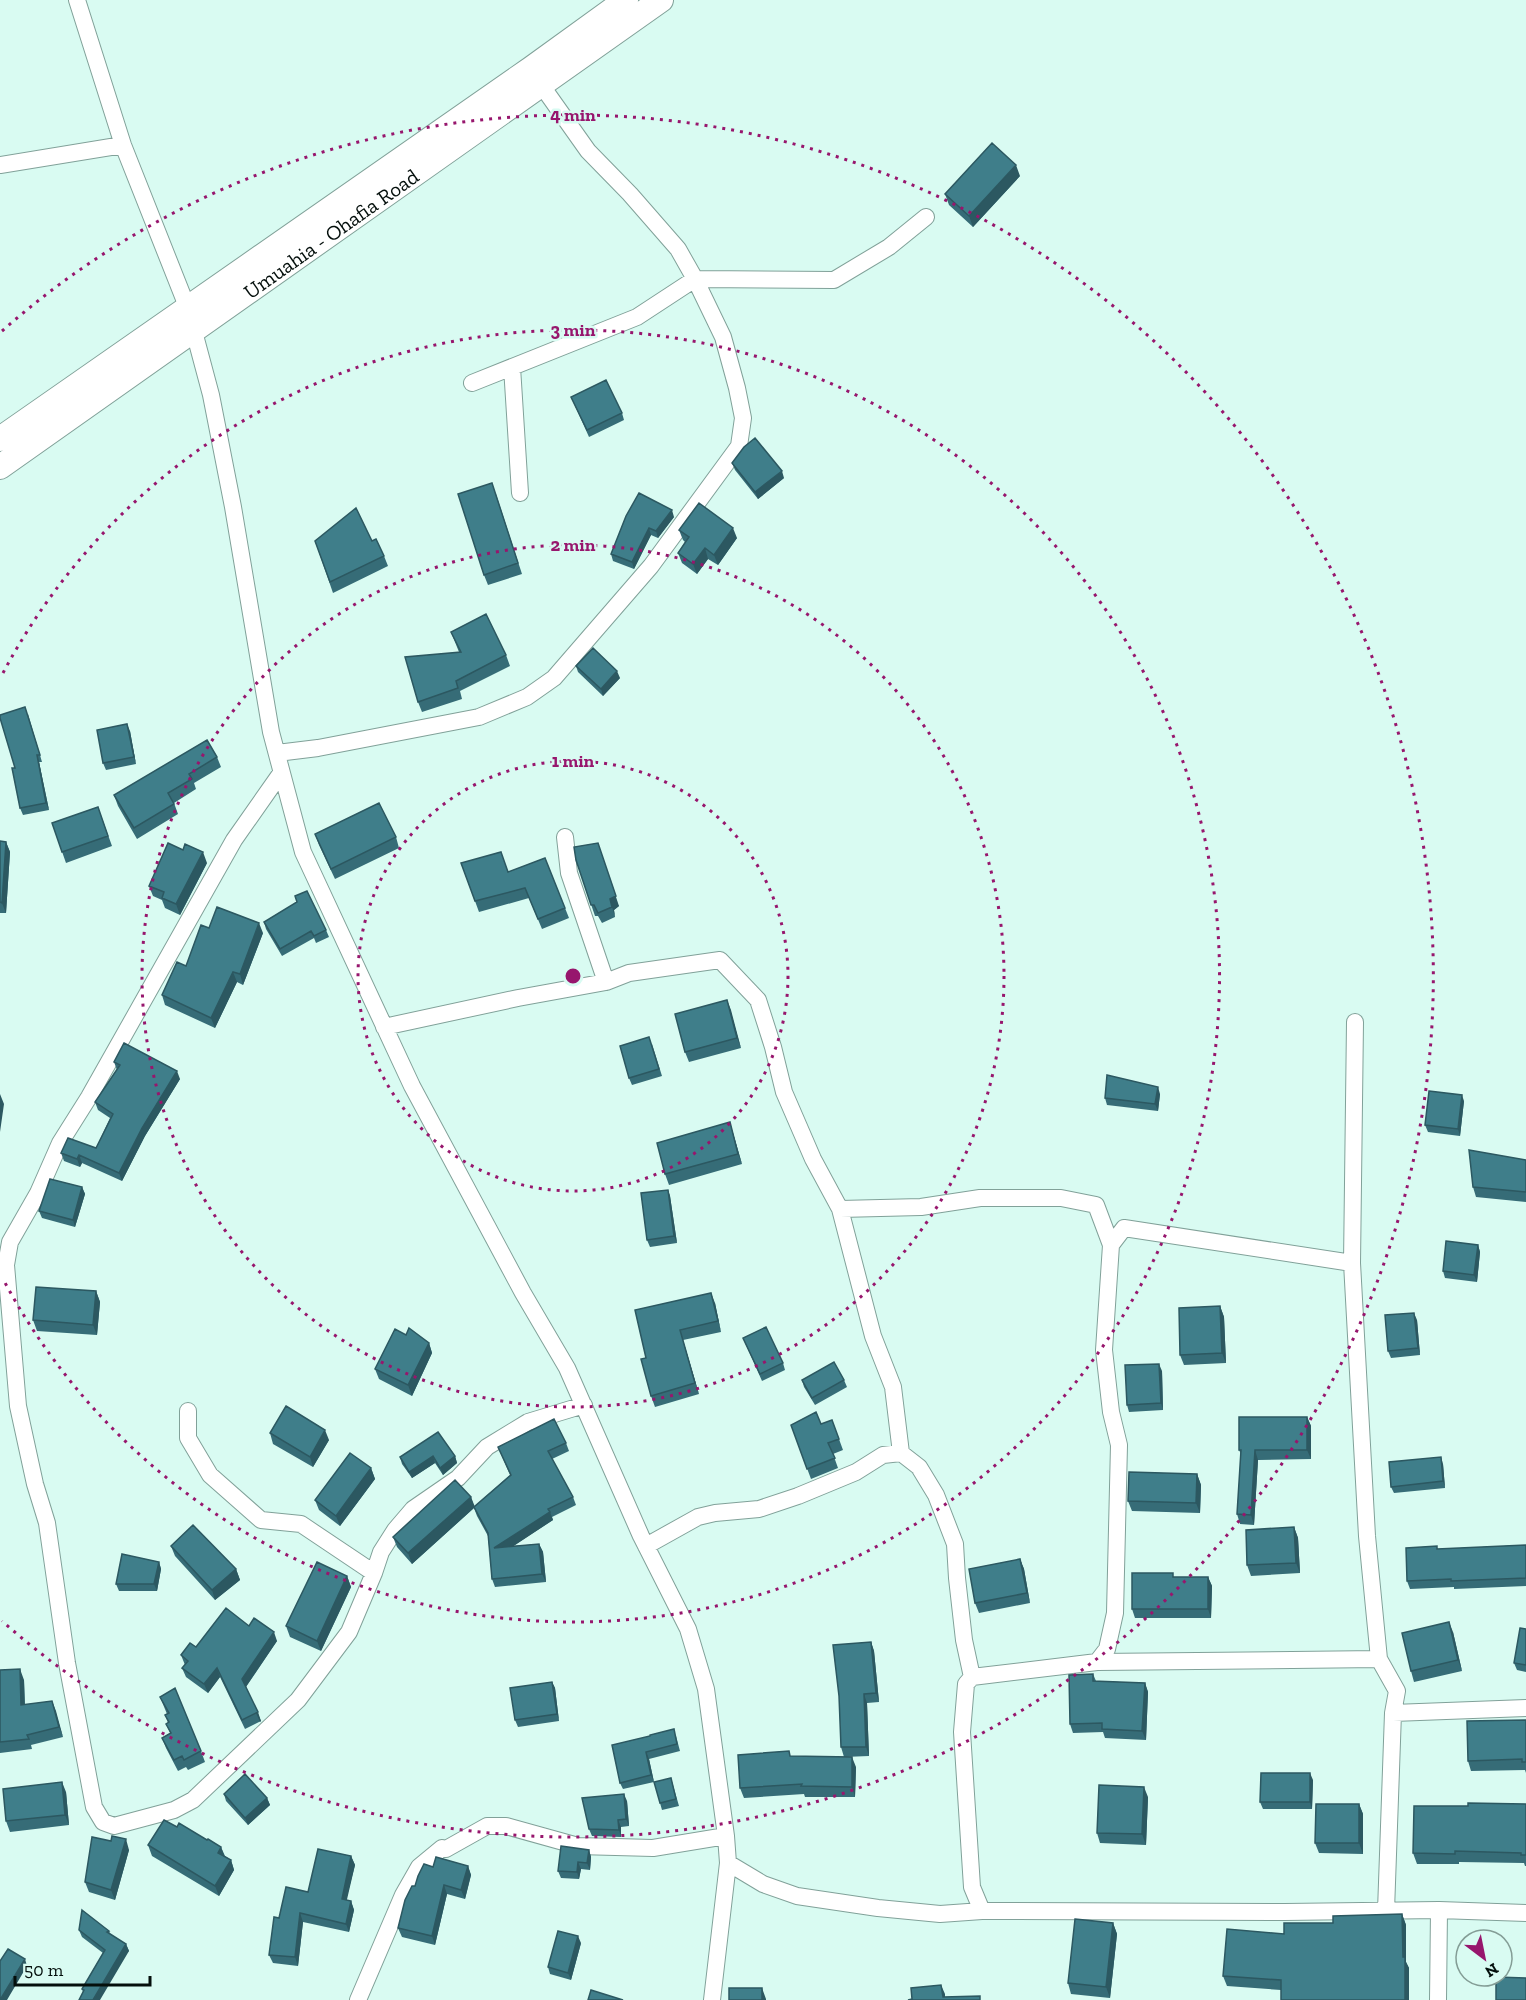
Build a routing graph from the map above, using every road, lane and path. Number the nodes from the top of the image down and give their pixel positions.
1 (77, 0) edge
2 (626, 0) edge
3 (661, 0) edge
4 (542, 86) junction
5 (123, 146) junction
6 (0, 165) edge
7 (926, 217) dead end
8 (695, 279) junction
9 (191, 320) junction
10 (512, 367) junction
11 (472, 383) dead end
12 (0, 439) edge
13 (0, 467) edge
14 (519, 493) dead end
15 (277, 753) junction
16 (281, 773) junction
17 (565, 837) dead end
18 (606, 982) junction
19 (1355, 1022) dead end
20 (384, 1027) junction
21 (840, 1209) junction
22 (1111, 1245) junction
23 (1352, 1263) junction
24 (584, 1405) junction
25 (188, 1411) dead end
26 (901, 1453) junction
27 (646, 1546) junction
28 (374, 1573) junction
29 (1379, 1659) junction
30 (1097, 1662) junction
31 (972, 1677) junction
32 (1526, 1708) edge
33 (1393, 1713) junction
34 (726, 1836) junction
35 (728, 1863) junction
36 (1439, 1910) junction
37 (982, 1911) junction
38 (1386, 1911) junction
39 (1526, 1912) edge
40 (358, 2000) edge
41 (712, 2000) edge
42 (1438, 2000) edge

1 - 5 street
2 - 9 main road, Umuahia - Ohafia Road
3 - 4 main road, Umuahia - Ohafia Road
4 - 8 street
4 - 9 main road, Umuahia - Ohafia Road
5 - 6 street
5 - 9 street
7 - 8 street
8 - 10 street
8 - 15 street
9 - 12 main road, Umuahia - Ohafia Road
9 - 13 main road, Umuahia - Ohafia Road
9 - 15 street
10 - 11 street
10 - 14 street
15 - 16 street
16 - 20 street
16 - 28 street
17 - 18 street
18 - 20 street
18 - 21 street
19 - 23 street
20 - 24 street
21 - 22 street
21 - 26 street
22 - 23 street
22 - 30 street
23 - 29 street
24 - 27 street
24 - 28 street
25 - 28 street
26 - 27 street
26 - 31 street
27 - 34 street
29 - 30 street
29 - 33 street
30 - 31 street
31 - 37 street
32 - 33 street
33 - 38 street
34 - 35 street
34 - 40 street
35 - 37 street
35 - 41 street
36 - 38 street
36 - 39 street
36 - 42 street
37 - 38 street

